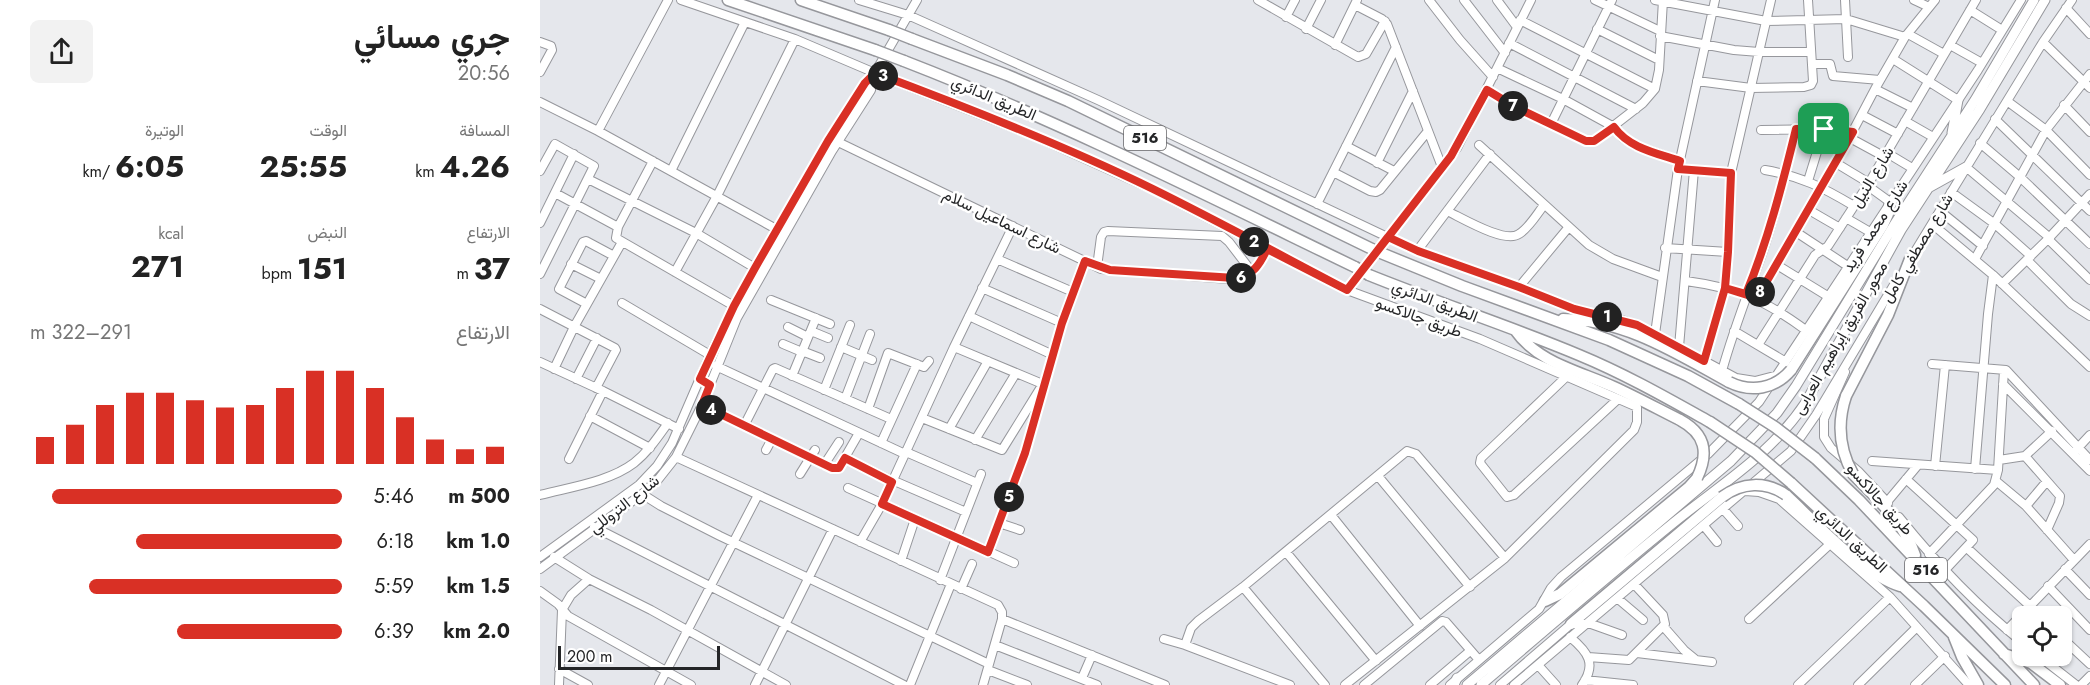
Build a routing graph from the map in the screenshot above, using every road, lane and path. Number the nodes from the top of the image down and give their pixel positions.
1 (668, 0) edge
2 (681, 0) edge
3 (728, 0) edge
4 (801, 0) edge
5 (859, 0) edge
6 (917, 0) edge
7 (1258, 0) edge
8 (1295, 0) edge
9 (1321, 0) edge
10 (1430, 0) edge
11 (1464, 0) edge
12 (1497, 0) edge
13 (1595, 0) edge
14 (1714, 0) edge
15 (1771, 0) edge
16 (1808, 0) edge
17 (1845, 0) edge
18 (1914, 0) edge
19 (1935, 0) edge
20 (1976, 0) edge
21 (2021, 0) edge
22 (2034, 0) edge
23 (2045, 0) edge
24 (2072, 0) edge
25 (1530, 1) edge
26 (1660, 1) edge
27 (1356, 3) edge
28 (1610, 3) edge
29 (1690, 3) edge
30 (1929, 7) junction
31 (2066, 9) junction
32 (1712, 10) junction
33 (1970, 10) junction
34 (908, 15) junction
35 (1286, 17) junction
36 (1846, 19) junction
37 (1810, 20) junction
38 (1385, 21) junction
39 (1766, 21) junction
40 (745, 22) junction
41 (1518, 24) junction
42 (1306, 29) junction
43 (1597, 29) junction
44 (2002, 30) junction
45 (1660, 34) junction
46 (2090, 34) edge
47 (1907, 36) junction
48 (795, 39) junction
49 (540, 42) edge
50 (2043, 42) junction
51 (1509, 43) junction
52 (1335, 45) junction
53 (1705, 45) junction
54 (1950, 45) junction
55 (1396, 46) junction
56 (1759, 52) junction
57 (1811, 52) junction
58 (1505, 53) junction
59 (1585, 53) junction
60 (1944, 54) junction
61 (1848, 57) dead end
62 (1893, 59) junction
63 (1659, 60) junction
64 (1982, 63) junction
65 (1812, 64) junction
66 (1497, 68) junction
67 (540, 71) edge
68 (874, 75) junction
69 (1574, 76) junction
70 (1493, 77) junction
71 (2087, 78) edge
72 (1880, 80) junction
73 (1929, 80) junction
74 (1697, 81) junction
75 (1751, 88) junction
76 (2090, 88) edge
77 (1655, 89) junction
78 (1875, 89) junction
79 (1487, 90) junction
80 (1413, 91) junction
81 (1563, 99) junction
82 (1958, 100) junction
83 (2007, 101) junction
84 (540, 102) edge
85 (2064, 105) junction
86 (1913, 108) junction
87 (1636, 109) junction
88 (1862, 115) junction
89 (1995, 119) junction
90 (1905, 121) junction
91 (1551, 124) junction
92 (1614, 127) junction
93 (1796, 129) junction
94 (1824, 129) junction
95 (1761, 130) dead end
96 (2046, 130) junction
97 (598, 131) junction
98 (1428, 131) junction
99 (2090, 132) edge
100 (1898, 134) junction
101 (1852, 135) junction
102 (1933, 137) junction
103 (1951, 137) junction
104 (838, 142) junction
105 (1980, 143) junction
106 (1479, 145) dead end
107 (1346, 146) junction
108 (574, 154) junction
109 (1490, 154) junction
110 (1886, 155) junction
111 (2033, 155) junction
112 (653, 161) junction
113 (1377, 163) junction
114 (1836, 164) junction
115 (1679, 165) junction
116 (1442, 167) junction
117 (1966, 167) junction
118 (1912, 168) junction
119 (540, 171) edge
120 (671, 171) junction
121 (1394, 171) junction
122 (1694, 171) junction
123 (1765, 171) dead end
124 (1333, 172) junction
125 (1731, 173) junction
126 (1785, 174) junction
127 (2090, 175) edge
128 (2020, 177) junction
129 (588, 179) junction
130 (1808, 181) junction
131 (1869, 184) junction
132 (1823, 187) junction
133 (1928, 188) junction
134 (1951, 192) junction
135 (555, 193) junction
136 (2090, 194) edge
137 (717, 196) junction
138 (632, 201) junction
139 (2007, 201) junction
140 (1890, 202) junction
141 (2081, 202) junction
142 (576, 204) junction
143 (1317, 204) junction
144 (1544, 205) junction
145 (1854, 207) junction
146 (1809, 210) junction
147 (1448, 211) junction
148 (1940, 211) junction
149 (2090, 211) edge
150 (543, 212) edge
151 (1846, 218) junction
152 (2065, 220) junction
153 (540, 223) edge
154 (1932, 224) junction
155 (1995, 224) junction
156 (1013, 226) junction
157 (618, 227) junction
158 (1568, 228) junction
159 (1840, 228) junction
160 (778, 230) junction
161 (1796, 232) junction
162 (1870, 232) junction
163 (696, 233) junction
164 (1388, 237) junction
165 (2049, 238) junction
166 (622, 242) junction
167 (2090, 244) edge
168 (1983, 246) junction
169 (1665, 248) junction
170 (1267, 249) junction
171 (1688, 249) junction
172 (1822, 249) junction
173 (1418, 251) junction
174 (1728, 252) junction
175 (614, 256) junction
176 (2029, 258) junction
177 (997, 259) junction
178 (1910, 259) junction
179 (1975, 259) junction
180 (1085, 261) junction
181 (571, 264) junction
182 (1777, 265) junction
183 (1097, 267) junction
184 (1849, 267) junction
185 (755, 268) junction
186 (675, 272) junction
187 (1252, 272) junction
188 (540, 274) edge
189 (1993, 275) junction
190 (1662, 277) junction
191 (1800, 278) junction
192 (601, 279) junction
193 (2090, 280) edge
194 (1686, 281) junction
195 (2002, 284) junction
196 (1519, 287) junction
197 (982, 288) junction
198 (1725, 288) junction
199 (1347, 290) junction
200 (1073, 292) junction
201 (1746, 294) junction
202 (1829, 297) junction
203 (1757, 298) junction
204 (771, 300) dead end
205 (622, 303) dead end
206 (587, 304) junction
207 (734, 306) junction
208 (540, 309) edge
209 (1779, 310) junction
210 (969, 316) junction
211 (2090, 316) edge
212 (816, 318) junction
213 (1555, 319) junction
214 (1062, 323) junction
215 (830, 324) dead end
216 (850, 326) dead end
217 (574, 327) junction
218 (788, 327) dead end
219 (1514, 330) junction
220 (1734, 331) junction
221 (1807, 331) junction
222 (809, 334) junction
223 (870, 334) dead end
224 (1654, 334) junction
225 (597, 338) junction
226 (828, 338) dead end
227 (783, 344) dead end
228 (1758, 345) junction
229 (842, 347) junction
230 (954, 347) junction
231 (1679, 347) junction
232 (802, 351) junction
233 (710, 355) junction
234 (1053, 355) junction
235 (862, 356) junction
236 (820, 358) dead end
237 (872, 360) dead end
238 (1848, 360) junction
239 (929, 361) dead end
240 (1704, 361) junction
241 (540, 362) edge
242 (988, 362) junction
243 (916, 364) junction
244 (1932, 364) dead end
245 (1945, 365) junction
246 (716, 366) junction
247 (1789, 366) junction
248 (2090, 367) edge
249 (1983, 368) junction
250 (554, 369) junction
251 (2004, 370) junction
252 (1722, 371) junction
253 (1016, 373) junction
254 (1778, 375) junction
255 (792, 376) junction
256 (1566, 377) junction
257 (576, 379) junction
258 (700, 379) junction
259 (1044, 384) junction
260 (2003, 384) junction
261 (710, 385) junction
262 (764, 388) junction
263 (600, 389) junction
264 (824, 390) junction
265 (844, 399) junction
266 (1618, 399) junction
267 (702, 405) junction
268 (868, 409) junction
269 (590, 416) junction
270 (922, 418) junction
271 (891, 419) junction
272 (668, 423) junction
273 (744, 426) junction
274 (679, 429) junction
275 (949, 429) junction
276 (2052, 431) junction
277 (859, 433) junction
278 (2090, 435) edge
279 (772, 439) junction
280 (975, 440) junction
281 (839, 442) dead end
282 (881, 443) junction
283 (650, 448) junction
284 (766, 450) dead end
285 (815, 450) dead end
286 (2075, 450) junction
287 (905, 453) junction
288 (2025, 456) junction
289 (676, 457) junction
290 (810, 458) junction
291 (845, 458) junction
292 (569, 459) dead end
293 (1999, 460) junction
294 (2090, 460) edge
295 (1872, 461) dead end
296 (824, 465) junction
297 (1918, 465) junction
298 (1935, 466) junction
299 (1975, 469) junction
300 (1998, 470) junction
301 (2090, 471) edge
302 (800, 474) dead end
303 (981, 474) dead end
304 (1378, 476) junction
305 (1906, 479) junction
306 (892, 481) junction
307 (1996, 481) junction
308 (2047, 481) junction
309 (978, 483) junction
310 (848, 488) dead end
311 (1745, 491) junction
312 (642, 494) junction
313 (540, 495) edge
314 (758, 495) junction
315 (1887, 502) junction
316 (882, 504) junction
317 (2026, 507) junction
318 (1724, 510) junction
319 (966, 512) junction
320 (1330, 515) junction
321 (915, 519) junction
322 (999, 523) junction
323 (1957, 525) junction
324 (1704, 526) junction
325 (1738, 526) dead end
326 (594, 527) junction
327 (833, 529) junction
328 (1020, 530) dead end
329 (2047, 530) junction
330 (956, 538) junction
331 (734, 541) junction
332 (861, 542) junction
333 (1718, 542) dead end
334 (1829, 545) junction
335 (1967, 548) junction
336 (2088, 549) edge
337 (988, 552) junction
338 (1286, 552) junction
339 (1929, 554) junction
340 (540, 557) edge
341 (554, 557) junction
342 (1505, 558) junction
343 (2074, 560) junction
344 (901, 561) junction
345 (1917, 561) junction
346 (1014, 563) dead end
347 (972, 564) dead end
348 (540, 569) edge
349 (2065, 569) junction
350 (1944, 571) junction
351 (809, 577) junction
352 (589, 579) junction
353 (940, 580) junction
354 (951, 584) junction
355 (1634, 584) junction
356 (711, 586) junction
357 (1903, 586) junction
358 (2048, 586) junction
359 (1243, 587) junction
360 (1470, 587) junction
361 (961, 589) junction
362 (540, 591) edge
363 (2090, 595) edge
364 (1890, 597) junction
365 (1617, 598) junction
366 (1545, 601) junction
367 (2030, 606) joint
368 (2067, 606) edge
369 (562, 610) junction
370 (1441, 610) junction
371 (2072, 611) edge
372 (1002, 619) junction
373 (1749, 619) dead end
374 (1643, 620) dead end
375 (1446, 622) junction
376 (786, 623) junction
377 (1586, 623) junction
378 (1571, 624) junction
379 (2012, 625) edge
380 (1420, 626) junction
381 (1663, 626) junction
382 (1917, 627) junction
383 (1546, 629) junction
384 (2007, 630) junction
385 (2090, 630) edge
386 (687, 631) junction
387 (1953, 634) junction
388 (2012, 634) edge
389 (1622, 635) dead end
390 (931, 636) junction
391 (1570, 637) junction
392 (1164, 639) dead end
393 (995, 645) junction
394 (1185, 645) junction
395 (2072, 647) edge
396 (1470, 651) junction
397 (1637, 653) junction
398 (2003, 654) junction
399 (1092, 655) junction
400 (1945, 656) junction
401 (1588, 657) junction
402 (1479, 660) junction
403 (1376, 661) junction
404 (1697, 661) junction
405 (1712, 662) dead end
406 (2090, 664) edge
407 (1538, 665) junction
408 (2052, 666) edge
409 (988, 667) junction
410 (559, 669) junction
411 (666, 671) junction
412 (761, 671) junction
413 (2090, 676) edge
414 (1079, 678) junction
415 (1583, 682) edge
416 (1454, 683) edge
417 (1519, 683) edge
418 (1607, 684) edge
419 (559, 685) edge
420 (588, 685) edge
421 (658, 685) edge
422 (691, 685) edge
423 (755, 685) edge
424 (786, 685) edge
425 (904, 685) edge
426 (910, 685) edge
427 (983, 685) edge
428 (1027, 685) edge
429 (1074, 685) edge
430 (1097, 685) edge
431 (1165, 685) edge
432 (1290, 685) edge
433 (1325, 685) edge
434 (1346, 685) edge
435 (1364, 685) edge
436 (1430, 685) edge
437 (1467, 685) edge
438 (1481, 685) edge
439 (1500, 685) edge
440 (1557, 685) edge
441 (1633, 685) edge
442 (1798, 685) edge
443 (1858, 685) edge
444 (1915, 685) edge
445 (1969, 685) edge
446 (1978, 685) edge
447 (2005, 685) edge
448 (2034, 685) edge
449 (2060, 685) edge
450 (2078, 685) edge

1 - 97 street
2 - 40 street, طريق جالاكسو
3 - 219 highway, الطريق الدائري / 516, bridge
4 - 213 highway, الطريق الدائري / 516, bridge
5 - 34 street
6 - 34 street, شارع التروللي
7 - 35 street
8 - 35 street
9 - 42 street
10 - 70 street
11 - 58 street
12 - 41 street
13 - 28 street
14 - 32 street
15 - 39 street
16 - 37 street
17 - 36 street
18 - 30 street
19 - 30 street
20 - 33 street, شارع النيل
21 - 44 street, شارع محمد فريد
22 - 103 main road, محور الفريق إبراهيم العرابى
23 - 133 main road, محور الفريق إبراهيم العرابى
24 - 31 street, شارع مصطفي كامل
25 - 41 street
26 - 29 street
26 - 45 street
27 - 38 street
27 - 52 street
28 - 43 street
28 - 45 street
29 - 32 street
30 - 47 street
31 - 46 street
31 - 50 street, شارع مصطفي كامل
32 - 39 street
32 - 53 street
33 - 44 street
33 - 54 street, شارع النيل
34 - 68 street, شارع التروللي
34 - 143 street
35 - 42 street
36 - 37 street
36 - 47 street
36 - 61 street
37 - 39 street
37 - 57 street
38 - 52 street
38 - 55 street
39 - 56 street
40 - 48 street, طريق جالاكسو
40 - 120 street
41 - 51 street
41 - 59 street
42 - 52 street
43 - 59 street
43 - 63 street
44 - 64 street, شارع محمد فريد
45 - 53 street
45 - 63 street
47 - 60 street
47 - 62 street
48 - 68 street, طريق جالاكسو
48 - 137 street
49 - 67 street
50 - 71 street
50 - 83 street, شارع مصطفي كامل
51 - 58 street
51 - 69 street
53 - 56 street
53 - 74 street
54 - 60 street, شارع النيل
54 - 64 street
55 - 80 street
55 - 107 street
56 - 57 street
56 - 75 street
57 - 65 street
58 - 66 street
59 - 69 street
59 - 77 street
60 - 73 street, شارع النيل
62 - 72 street
62 - 73 street
63 - 77 street
64 - 82 street, شارع محمد فريد
65 - 72 street
65 - 75 street
66 - 70 street
66 - 81 street
68 - 104 street, شارع التروللي
68 - 160 street, شارع التروللي
68 - 170 street, طريق جالاكسو
69 - 81 street
69 - 87 street
70 - 79 street
71 - 76 street
71 - 85 street
72 - 78 street
73 - 82 street
73 - 86 street, شارع النيل
74 - 75 street
74 - 115 street
75 - 125 street
77 - 87 street
78 - 86 street
78 - 88 street
79 - 91 street
79 - 116 street
80 - 98 street
80 - 113 street
81 - 91 street
81 - 92 street
82 - 102 street, شارع محمد فريد
82 - 103 main road
83 - 89 street, شارع مصطفي كامل
83 - 96 street
84 - 97 street
85 - 96 street
85 - 99 street
86 - 90 street, شارع النيل
87 - 92 street
88 - 100 street
88 - 101 street
89 - 105 street, شارع مصطفي كامل
89 - 111 street
90 - 100 street, شارع النيل
90 - 102 street
91 - 92 street
92 - 115 street
93 - 94 street
93 - 95 street
93 - 126 street
94 - 101 street
94 - 130 street
96 - 111 street
96 - 127 street
97 - 112 street
98 - 116 street
98 - 121 street
100 - 110 street, شارع النيل
101 - 110 street
101 - 114 street
102 - 118 street, شارع محمد فريد
103 - 437 main road, محور الفريق إبراهيم العرابى
104 - 156 street, شارع اسماعيل سلام
104 - 246 street, شارع التروللي
105 - 117 street, شارع مصطفي كامل
105 - 128 street
106 - 109 street
107 - 113 street
107 - 124 street
108 - 119 street
108 - 129 street
108 - 135 street
109 - 144 street
109 - 147 street
110 - 118 street
110 - 131 street, شارع النيل
111 - 128 street
111 - 141 street
112 - 120 street
112 - 138 street
113 - 121 street
114 - 131 street
114 - 132 street
115 - 122 street
115 - 169 street
116 - 164 street
117 - 133 main road
117 - 134 street, شارع مصطفي كامل
117 - 139 street
118 - 140 street, شارع محمد فريد
120 - 137 street
121 - 124 street
122 - 125 street
122 - 171 street
123 - 126 street
124 - 143 street
125 - 174 street
126 - 130 street
126 - 201 street
128 - 139 street
128 - 152 street
129 - 138 street
129 - 142 street
130 - 132 street
131 - 140 street
131 - 145 street, شارع النيل
132 - 145 street
132 - 146 street
133 - 383 main road, محور الفريق إبراهيم العرابى
134 - 148 street, شارع مصطفي كامل
134 - 155 street
135 - 142 street
135 - 150 street
136 - 141 street
137 - 160 street
137 - 163 street
138 - 157 street
138 - 163 street
139 - 155 street
139 - 165 street
140 - 162 street, شارع محمد فريد
140 - 247 highway
141 - 149 street
141 - 152 street
142 - 157 street
142 - 188 street
143 - 164 street
144 - 147 street
144 - 158 street
145 - 151 street, شارع النيل
146 - 159 street
146 - 161 street
147 - 173 street
148 - 154 street, شارع مصطفي كامل
148 - 168 street
150 - 153 street
151 - 159 street, شارع النيل
151 - 162 street
152 - 165 street
152 - 167 street
154 - 178 street, شارع مصطفي كامل
154 - 179 street
155 - 168 street
155 - 176 street
156 - 177 street
156 - 180 street, شارع اسماعيل سلام
157 - 166 street
158 - 190 street
158 - 196 street
159 - 172 street, شارع النيل
160 - 185 street, شارع التروللي
161 - 172 street
161 - 182 street
162 - 184 street, شارع محمد فريد
163 - 185 street
163 - 186 street
164 - 173 street
164 - 199 street
165 - 176 street
165 - 193 street
166 - 175 street
166 - 186 street
168 - 179 street
169 - 171 street
169 - 190 street
170 - 187 street
170 - 199 street, طريق جالاكسو
171 - 174 street
171 - 194 street
172 - 184 street
172 - 191 street, شارع النيل
173 - 196 street
174 - 198 street
175 - 181 street
175 - 192 street
176 - 195 street
176 - 211 street
177 - 197 street
177 - 200 street
178 - 238 street, شارع مصطفي كامل
178 - 345 highway, bridge
179 - 189 street
180 - 183 street, شارع اسماعيل سلام
180 - 200 street
181 - 192 street
181 - 206 street
182 - 191 street
182 - 203 street
183 - 187 street, شارع اسماعيل سلام
183 - 187 street
184 - 202 street, شارع محمد فريد
185 - 207 street, شارع التروللي
186 - 207 street
189 - 195 street
189 - 249 street
190 - 224 street
191 - 202 street
191 - 209 street, شارع النيل
192 - 206 street
194 - 198 street
194 - 231 street
195 - 248 street
196 - 224 street
197 - 210 street
197 - 214 street
198 - 201 street
198 - 240 street
199 - 256 street, طريق جالاكسو
200 - 214 street
201 - 203 street
201 - 220 street
202 - 221 street, شارع محمد فريد
203 - 209 street
204 - 212 street
205 - 233 street
206 - 217 street
207 - 233 street, شارع التروللي
208 - 217 street
209 - 221 street
209 - 228 street, شارع النيل
210 - 230 street
210 - 234 street
212 - 215 street
212 - 222 street
213 - 247 highway, bridge
213 - 345 highway, الطريق الدائري / 516, bridge
214 - 234 street
216 - 229 street
217 - 225 street
217 - 250 street
218 - 222 street
219 - 357 highway, الطريق الدائري / 516, bridge
219 - 366 highway, bridge
220 - 228 street
220 - 252 street
221 - 247 street, شارع محمد فريد
222 - 226 street
222 - 232 street
223 - 235 street
224 - 231 street
225 - 257 street
225 - 263 street
227 - 232 street
228 - 247 street
229 - 235 street
229 - 264 street
230 - 242 street
230 - 270 street
231 - 240 street
232 - 236 street
232 - 255 street
233 - 258 street, شارع التروللي
234 - 259 street
235 - 237 street
235 - 265 street
238 - 311 street, شارع مصطفي كامل
238 - 315 street, طريق جالاكسو
239 - 243 street
240 - 252 street
241 - 250 street
242 - 253 street
242 - 275 street
243 - 268 street
243 - 271 street
244 - 245 street
245 - 249 street
245 - 298 street
246 - 261 street, شارع التروللي
246 - 262 street
247 - 254 street, شارع محمد فريد
249 - 251 street
249 - 299 street
250 - 257 street
251 - 260 street
251 - 286 street
252 - 254 street
253 - 259 street
253 - 280 street
254 - 366 street, شارع محمد فريد
255 - 262 street
255 - 264 street
256 - 266 street, طريق جالاكسو
256 - 266 street
257 - 263 street
258 - 261 street
258 - 274 street, شارع التروللي
259 - 280 street
259 - 322 street
260 - 276 street
260 - 293 street
261 - 267 street, شارع التروللي
262 - 273 street
262 - 277 street
263 - 269 street
263 - 272 street
264 - 265 street
265 - 268 street
266 - 342 street, طريق جالاكسو
267 - 273 street
267 - 289 street, شارع التروللي
268 - 271 street
269 - 283 street
269 - 292 street
270 - 275 street
270 - 287 street
271 - 282 street
272 - 274 street
272 - 283 street
273 - 279 street
274 - 340 street, شارع التروللي
275 - 280 street
276 - 286 street
276 - 288 street
277 - 282 street
277 - 291 street
278 - 286 street
279 - 284 street
279 - 290 street
281 - 296 street
282 - 287 street
283 - 313 street
285 - 290 street
286 - 294 street
286 - 301 street
287 - 306 street
287 - 309 street
288 - 293 street
288 - 308 street
289 - 312 street, شارع التروللي
289 - 314 street
290 - 296 street
290 - 302 street
291 - 296 street
291 - 306 street
293 - 300 street
295 - 297 street
297 - 298 street
297 - 305 street
298 - 299 street
299 - 300 street
300 - 307 street
303 - 309 street
304 - 320 street
304 - 342 street
304 - 360 street
305 - 315 street
305 - 323 street
306 - 316 street
306 - 319 street
307 - 317 street
307 - 323 street
308 - 317 street
308 - 329 street
309 - 319 street
310 - 316 street
311 - 318 street, شارع مصطفي كامل
311 - 334 street
312 - 326 street, شارع التروللي
312 - 331 street
314 - 327 street
314 - 331 street
315 - 339 street, طريق جالاكسو
316 - 321 street
316 - 332 street
317 - 329 street
318 - 324 street, شارع مصطفي كامل
318 - 325 street
319 - 330 street
320 - 338 street
320 - 380 street
321 - 330 street
321 - 344 street
322 - 328 street
322 - 337 street
323 - 335 street
323 - 339 street
324 - 333 street
324 - 355 street, شارع مصطفي كامل
326 - 341 street, شارع التروللي
326 - 356 street
327 - 332 street
327 - 351 street
329 - 343 street
330 - 337 street
330 - 353 street
331 - 351 street
331 - 356 street
332 - 344 street
334 - 364 street
334 - 373 street
335 - 350 street
335 - 367 street
336 - 343 street
337 - 346 street
338 - 359 street
338 - 403 street
339 - 350 street, طريق جالاكسو
341 - 348 street, شارع التروللي
341 - 352 street
342 - 360 street
343 - 349 street
344 - 353 street
345 - 398 highway, الطريق الدائري / 516
347 - 361 street
349 - 358 street
349 - 363 street
350 - 384 street, طريق جالاكسو
351 - 376 street
351 - 390 street
352 - 369 street
352 - 386 street
353 - 354 street
354 - 361 street
354 - 390 street
355 - 365 street, شارع مصطفي كامل
355 - 381 street
356 - 376 street
356 - 386 street
357 - 378 highway, bridge
357 - 387 highway, الطريق الدائري / 516
358 - 367 street
358 - 368 street
359 - 394 street
359 - 433 street
360 - 370 street
361 - 372 street
362 - 369 street
364 - 382 street
364 - 442 street
365 - 374 street
365 - 377 street, شارع مصطفي كامل
366 - 402 street, شارع محمد فريد
369 - 410 street
369 - 411 street
370 - 375 street
370 - 380 street
371 - 385 street
372 - 393 street
372 - 399 street
375 - 396 street
375 - 435 street
376 - 412 street
376 - 425 street
377 - 378 street
377 - 389 street
377 - 391 street, شارع مصطفي كامل
378 - 383 main road
378 - 439 street
379 - 384 street
380 - 403 street
381 - 397 street
381 - 404 street
382 - 400 street
382 - 443 street
383 - 438 main road, محور الفريق إبراهيم العرابى
384 - 388 street, طريق جالاكسو
386 - 411 street
386 - 412 street
387 - 446 highway
387 - 447 highway, الطريق الدائري / 516
390 - 409 street
390 - 426 street
391 - 401 street
391 - 407 street, شارع مصطفي كامل
392 - 394 street
393 - 409 street
393 - 414 street
394 - 432 street
395 - 406 street
396 - 402 street
396 - 436 street
397 - 401 street
397 - 404 street
398 - 448 highway, الطريق الدائري / 516
398 - 449 highway
399 - 414 street
399 - 431 street
400 - 444 street
400 - 445 street
401 - 415 street
402 - 416 street, شارع محمد فريد
403 - 434 street
404 - 405 street
407 - 417 street, شارع مصطفي كامل
407 - 440 street
408 - 450 street
409 - 427 street
409 - 428 street
410 - 419 street
410 - 420 street
411 - 421 street
411 - 422 street
412 - 423 street
412 - 424 street
413 - 450 street
414 - 429 street
414 - 430 street
415 - 418 street
418 - 441 street

